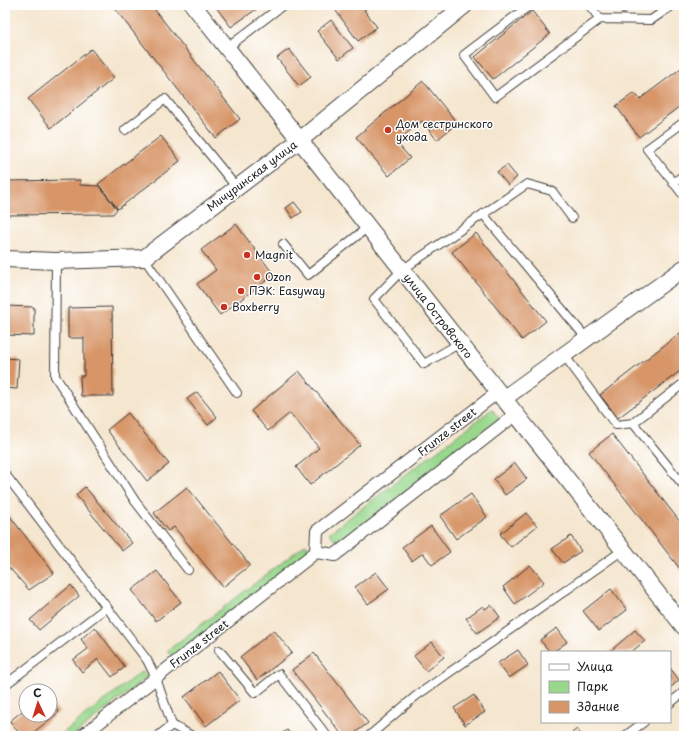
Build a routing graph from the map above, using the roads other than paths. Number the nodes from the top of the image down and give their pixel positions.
1 (193, 5) edge
2 (283, 5) edge
3 (465, 5) edge
4 (530, 5) edge
5 (589, 5) edge
6 (673, 5) edge
7 (600, 19) junction
8 (227, 48) junction
9 (684, 122) edge
10 (125, 130) dead end
11 (300, 140) junction
12 (684, 175) edge
13 (673, 183) junction
14 (237, 188) junction
15 (684, 196) edge
16 (483, 214) junction
17 (572, 218) dead end
18 (368, 227) junction
19 (282, 244) dead end
20 (144, 258) junction
21 (5, 259) edge
22 (56, 261) junction
23 (684, 268) edge
24 (402, 270) junction
25 (587, 339) junction
26 (460, 343) junction
27 (564, 355) junction
28 (684, 383) edge
29 (236, 393) dead end
30 (501, 395) junction
31 (516, 414) junction
32 (632, 423) junction
33 (5, 474) edge
34 (684, 486) edge
35 (623, 550) junction
36 (316, 552) junction
37 (188, 570) dead end
38 (107, 607) junction
39 (684, 627) edge
40 (219, 650) dead end
41 (156, 678) junction
42 (5, 685) edge
43 (684, 692) edge
44 (671, 702) edge
45 (643, 723) edge
46 (172, 725) junction
47 (82, 736) edge
48 (158, 736) edge
49 (192, 736) edge
50 (327, 736) edge
51 (369, 736) edge
52 (625, 736) edge

1 - 8 street, улица Островского
2 - 8 lane
3 - 11 street, Мичуринская улица
4 - 7 lane
5 - 7 lane
6 - 7 lane
8 - 11 street, улица Островского
9 - 13 lane
10 - 14 lane
11 - 14 street, Мичуринская улица
11 - 18 street, улица Островского
12 - 13 lane
13 - 15 lane
14 - 20 street, Мичуринская улица
16 - 17 lane
16 - 24 lane
16 - 25 lane
18 - 19 lane
18 - 24 street, улица Островского
20 - 22 street
20 - 29 lane
21 - 22 street
22 - 37 lane
23 - 25 street, Frunze street
24 - 26 street, улица Островского
24 - 26 lane
25 - 27 street, Frunze street
26 - 30 street, улица Островского
27 - 30 street, Frunze street
27 - 32 lane
28 - 32 lane
30 - 31 street, улица Островского
30 - 36 street, Frunze street
31 - 35 street, улица Островского
31 - 36 street
32 - 34 lane
33 - 38 lane
35 - 39 street, улица Островского
35 - 51 lane
36 - 41 street, Frunze street
38 - 41 lane
38 - 42 lane
40 - 50 lane
41 - 46 lane
41 - 47 street, Frunze street
43 - 44 lane
45 - 52 lane
46 - 48 lane
46 - 49 lane

